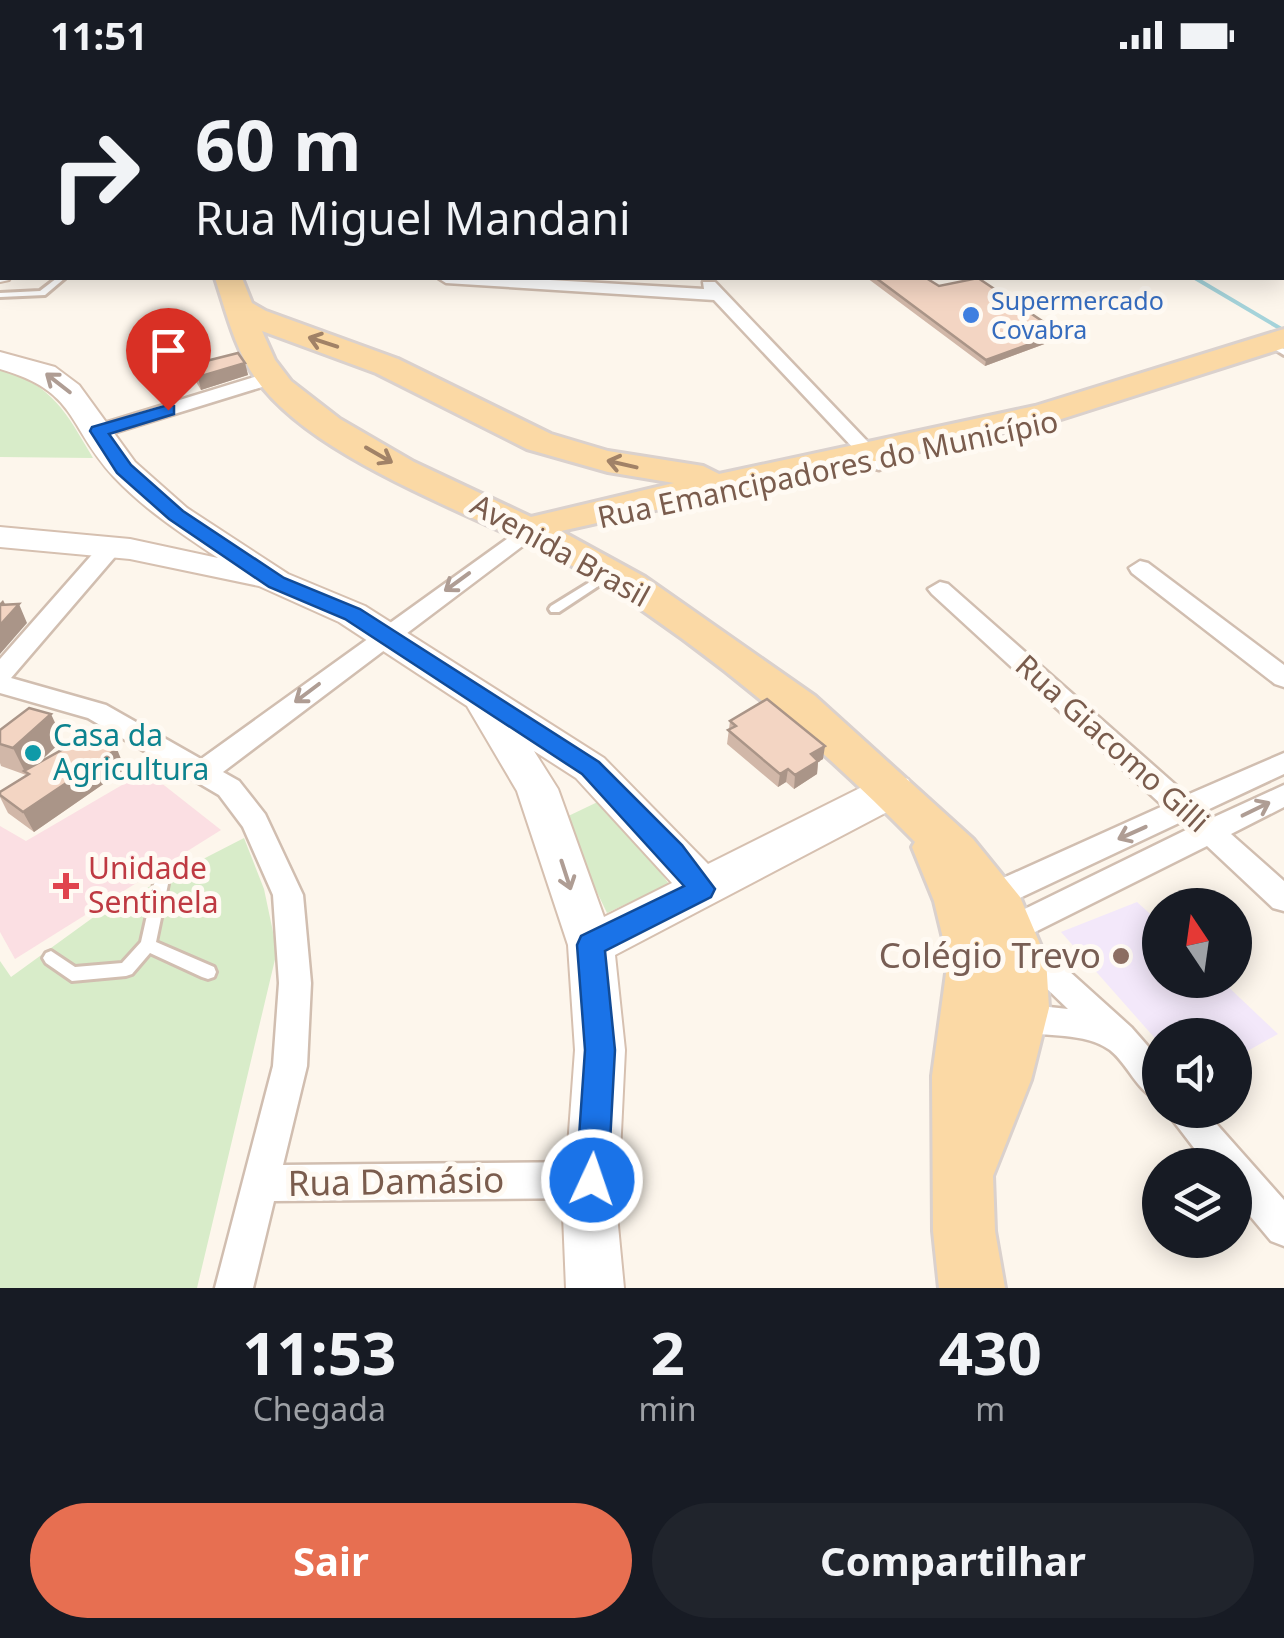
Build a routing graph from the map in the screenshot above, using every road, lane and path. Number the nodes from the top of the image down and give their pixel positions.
1 (58, 280) edge
2 (478, 280) edge
3 (704, 280) edge
4 (233, 292) edge
5 (718, 295) junction
6 (0, 296) edge
7 (1283, 348) edge
8 (267, 352) junction
9 (0, 360) edge
10 (98, 431) junction
11 (875, 459) junction
12 (754, 479) junction
13 (176, 515) junction
14 (536, 533) junction
15 (0, 537) edge
16 (121, 547) junction
17 (1140, 568) dead end
18 (611, 573) junction
19 (276, 582) junction
20 (940, 589) dead end
21 (555, 610) dead end
22 (384, 634) junction
23 (0, 675) edge
24 (1284, 678) edge
25 (0, 684) edge
26 (479, 694) junction
27 (1284, 763) edge
28 (203, 772) junction
29 (607, 786) junction
30 (1284, 795) edge
31 (906, 803) junction
32 (1184, 810) junction
33 (549, 817) junction
34 (1210, 832) junction
35 (161, 884) dead end
36 (702, 889) junction
37 (1284, 899) edge
38 (994, 916) junction
39 (148, 945) junction
40 (591, 945) junction
41 (52, 958) dead end
42 (208, 972) dead end
43 (996, 1009) junction
44 (1119, 1037) junction
45 (1142, 1064) edge
46 (1198, 1128) edge
47 (1215, 1148) edge
48 (592, 1180) junction
49 (261, 1183) junction
50 (1252, 1191) edge
51 (1284, 1228) edge
52 (234, 1288) edge
53 (595, 1288) edge
54 (972, 1288) edge

1 - 6 lane
2 - 5 street
3 - 5 street
4 - 8 main road, Rua Emancipadores do Município
5 - 11 street
7 - 11 main road, Rua Emancipadores do Município
8 - 10 street
12 -> 8 main road, Rua Emancipadores do Município
8 -> 14 main road, Avenida Brasil
10 -> 9 main road
10 - 13 main road
11 - 12 main road, Rua Emancipadores do Município
11 - 14 main road, Rua Emancipadores do Município
12 - 14 main road, Rua Emancipadores do Município
13 - 16 main road
13 - 19 main road
14 - 18 main road, Avenida Brasil
14 -> 22 street
15 - 16 main road
16 - 19 main road
16 - 23 street
17 - 24 street
18 - 21 lane
18 - 31 main road, Avenida Brasil
19 - 22 main road
20 - 32 street, Rua Giacomo Gilli
22 - 26 main road
22 -> 28 street
25 - 28 street
26 - 29 main road
26 - 33 main road
27 - 32 street
28 - 49 street
29 - 33 main road
29 - 36 main road
34 -> 30 street
31 - 36 main road
31 - 38 main road, Avenida Brasil
32 - 34 street, Rua Giacomo Gilli
32 -> 38 street
33 -> 40 main road
34 - 37 street, Rua Giacomo Gilli
34 - 38 street
35 - 39 lane
36 - 40 main road
38 - 43 main road, Avenida Brasil
38 - 44 street
39 - 41 lane
39 - 42 lane
40 - 48 main road
43 - 44 street
43 - 54 main road, Avenida Brasil
44 - 45 street
46 - 47 street
48 - 49 street, Rua Damásio
48 - 53 main road
49 - 52 street
50 - 51 street

